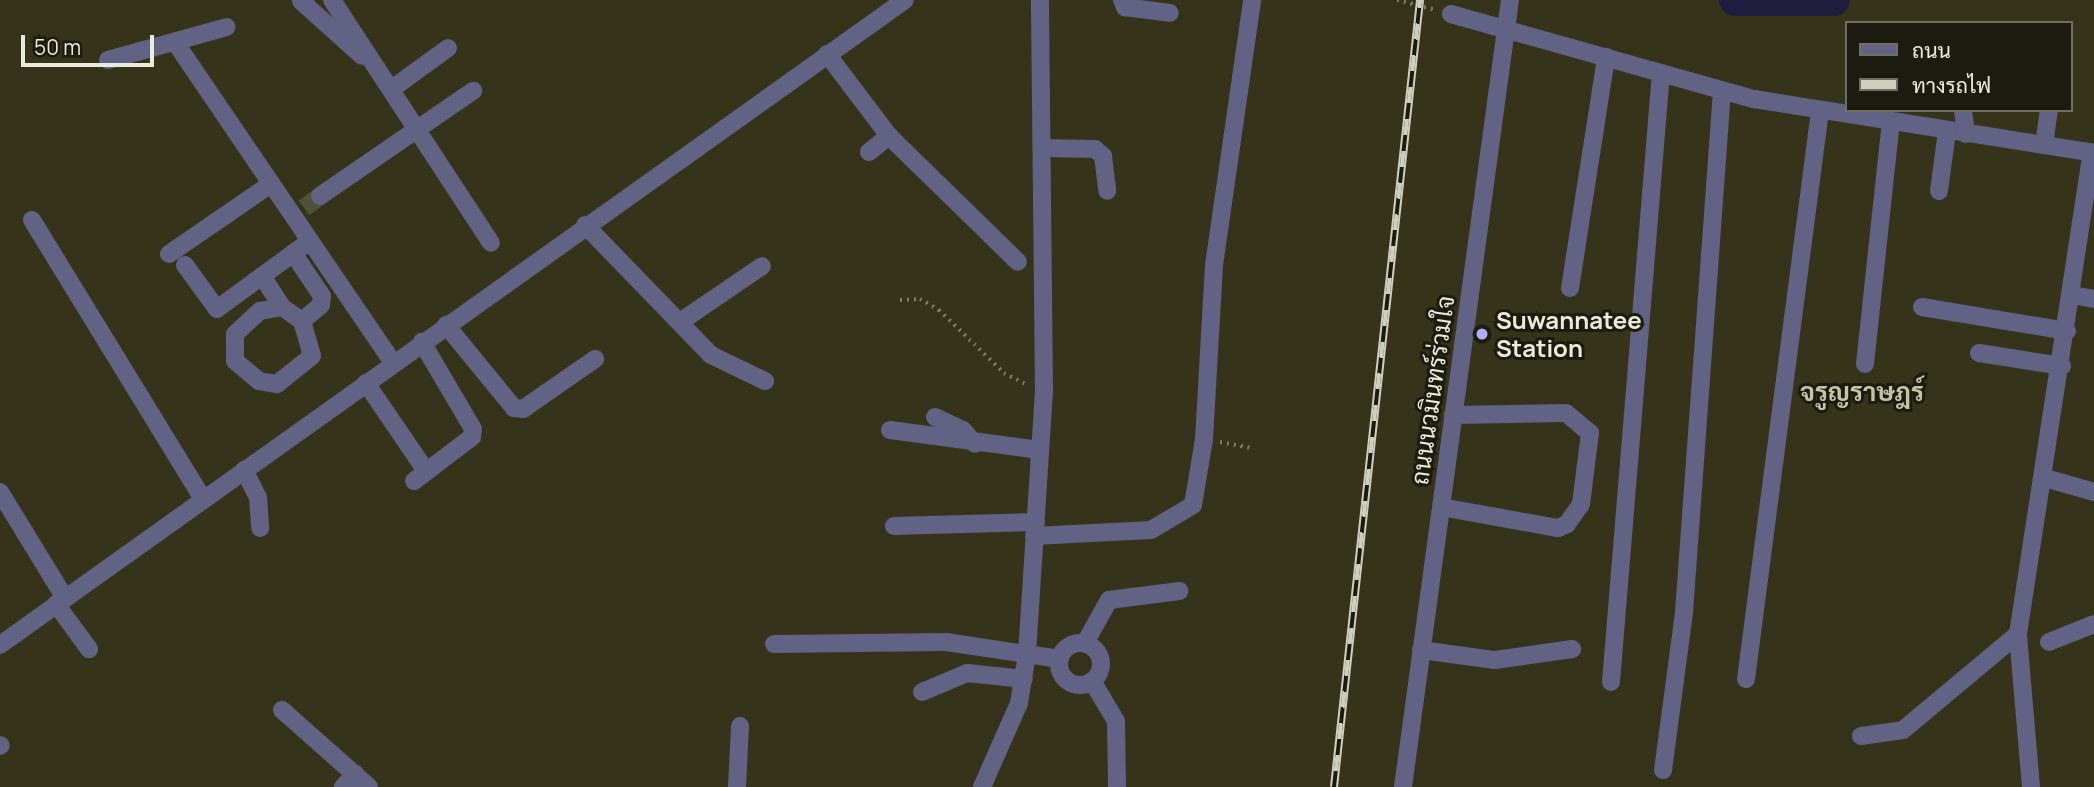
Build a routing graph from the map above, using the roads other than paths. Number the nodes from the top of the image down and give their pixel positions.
1 (332, 0) edge
2 (905, 0) edge
3 (1040, 0) edge
4 (1122, 0) edge
5 (1252, 0) edge
6 (1510, 0) edge
7 (301, 1) edge
8 (1170, 13) dead end
9 (1451, 14) road end
10 (227, 27) dead end
11 (1506, 28) junction
12 (175, 42) junction
13 (448, 48) dead end
14 (827, 54) junction
15 (1606, 57) junction
16 (108, 60) dead end
17 (1661, 73) junction
18 (389, 82) junction
19 (473, 90) dead end
20 (1723, 91) junction
21 (1820, 111) junction
22 (1963, 112) edge
23 (2049, 112) edge
24 (1891, 122) junction
25 (419, 128) junction
26 (1947, 131) junction
27 (1966, 134) junction
28 (889, 136) junction
29 (2044, 145) junction
30 (1042, 148) junction
31 (869, 152) dead end
32 (2093, 153) edge
33 (271, 184) junction
34 (1107, 191) dead end
35 (1939, 191) dead end
36 (320, 197) tunnel mouth
37 (32, 220) dead end
38 (585, 225) junction
39 (310, 241) junction
40 (491, 243) dead end
41 (293, 253) junction
42 (169, 254) dead end
43 (1018, 262) dead end
44 (185, 265) dead end
45 (762, 266) dead end
46 (262, 276) junction
47 (1570, 288) dead end
48 (2072, 295) junction
49 (2094, 299) edge
50 (282, 307) junction
51 (1922, 307) dead end
52 (302, 321) junction
53 (680, 322) junction
54 (446, 325) junction
55 (2067, 331) junction
56 (422, 342) junction
57 (1979, 353) dead end
58 (595, 359) dead end
59 (393, 363) junction
60 (1866, 364) dead end
61 (2062, 366) junction
62 (765, 382) dead end
63 (366, 383) junction
64 (1453, 415) junction
65 (936, 417) dead end
66 (890, 430) dead end
67 (975, 444) junction
68 (1040, 450) junction
69 (244, 470) junction
70 (2045, 478) junction
71 (0, 492) edge
72 (2094, 492) edge
73 (203, 499) junction
74 (1441, 507) junction
75 (894, 526) dead end
76 (260, 528) dead end
77 (1035, 529) junction
78 (1179, 591) dead end
79 (61, 601) junction
80 (2094, 624) edge
81 (2018, 634) junction
82 (2049, 642) dead end
83 (1085, 643) junction
84 (774, 644) dead end
85 (0, 645) edge
86 (89, 649) dead end
87 (1573, 649) dead end
88 (1421, 650) junction
89 (1027, 654) junction
90 (1060, 659) junction
91 (1024, 679) junction
92 (1746, 679) dead end
93 (1092, 681) junction
94 (1611, 682) dead end
95 (922, 692) dead end
96 (282, 710) dead end
97 (740, 726) dead end
98 (1861, 736) dead end
99 (1663, 770) dead end
100 (349, 780) edge
101 (369, 787) edge
102 (737, 787) edge
103 (982, 787) edge
104 (1117, 787) edge
105 (1403, 787) edge
106 (2031, 787) edge

1 - 18 street
2 - 14 street
3 - 30 street
4 - 8 street
5 - 77 street
6 - 11 street, ถนนนวมินทร์ร่วมใจ
7 - 18 street
9 - 11 street
10 - 12 street
11 - 15 street
11 - 64 street, ถนนนวมินทร์ร่วมใจ
12 - 16 street
12 - 33 street
13 - 18 street
14 - 28 street
14 - 38 street
15 - 17 street
15 - 47 street
17 - 20 street
17 - 94 street
18 - 25 street
19 - 25 street
20 - 21 street
20 - 99 street
21 - 24 street
21 - 92 street
22 - 27 street
23 - 29 street
24 - 26 street
24 - 60 street
25 - 36 street
25 - 40 street
26 - 27 street
26 - 35 street
27 - 29 street
28 - 31 street
28 - 43 street
29 - 32 street
30 - 34 street
30 - 68 street
32 - 48 street
33 - 39 street
33 - 42 street
37 - 73 street
38 - 53 street
38 - 54 street
39 - 41 street
39 - 59 street
41 - 46 street
41 - 52 street
44 - 46 street
45 - 53 street
46 - 50 street
48 - 49 street
48 - 55 street
50 - 52 street
50 - 52 street
51 - 55 street
53 - 62 street
54 - 56 street
54 - 58 street
55 - 61 street
56 - 59 street
56 - 63 street
57 - 61 street
59 - 63 street
61 - 70 street
63 - 69 street
64 - 74 street, ถนนนวมินทร์ร่วมใจ
64 - 74 street
65 - 67 street
66 - 67 street
67 - 68 street
68 - 77 street
69 - 73 street
69 - 76 street
70 - 72 street
70 - 81 street
71 - 79 street
73 - 79 street
74 - 88 street, ถนนนวมินทร์ร่วมใจ
75 - 77 street
77 - 89 street
78 - 83 street
79 - 85 street
79 - 86 street
80 - 82 street
81 - 98 street
81 - 106 street
83 - 90 street
83 - 93 street
84 - 89 street
87 - 88 street
88 - 105 street, ถนนนวมินทร์ร่วมใจ
89 - 90 street
89 - 91 street
90 - 93 street
91 - 95 street
91 - 103 street
93 - 104 street
96 - 100 street
97 - 102 street
100 - 101 street

